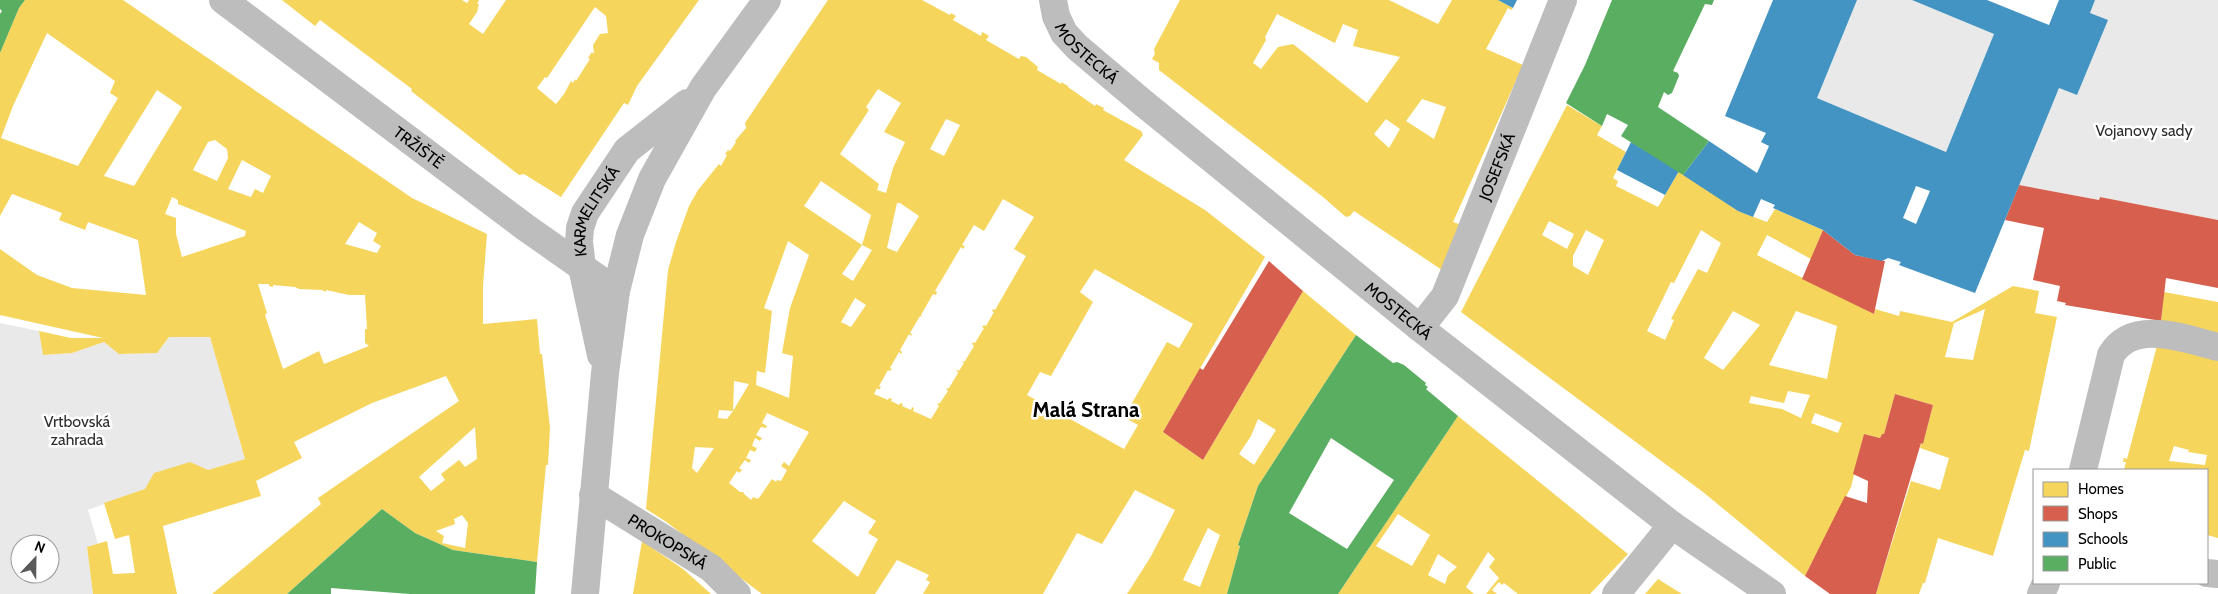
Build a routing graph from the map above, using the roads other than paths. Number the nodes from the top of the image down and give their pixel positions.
1 (224, 0) edge
2 (767, 0) edge
3 (1053, 0) edge
4 (1564, 0) edge
5 (702, 88) junction
6 (582, 267) junction
7 (616, 291) junction
8 (1420, 328) junction
9 (2218, 347) edge
10 (606, 373) junction
11 (2083, 469) edge
12 (593, 496) junction
13 (1672, 525) junction
14 (585, 594) edge
15 (737, 594) edge
16 (1616, 594) edge
17 (1772, 594) edge

1 - 6 street, TRŽIŠTĚ
2 - 5 street, KARMELITSKÁ
3 - 8 street, MOSTECKÁ
4 - 8 street, JOSEFSKÁ
5 - 6 street, KARMELITSKÁ
5 - 7 street, KARMELITSKÁ
6 - 7 street, TRŽIŠTĚ
6 - 10 street, KARMELITSKÁ
7 - 10 street, KARMELITSKÁ
8 - 13 street, MOSTECKÁ
9 - 11 street
10 - 12 street, KARMELITSKÁ
12 - 14 street, KARMELITSKÁ
12 - 15 street, PROKOPSKÁ
13 - 16 street
13 - 17 street, MOSTECKÁ

